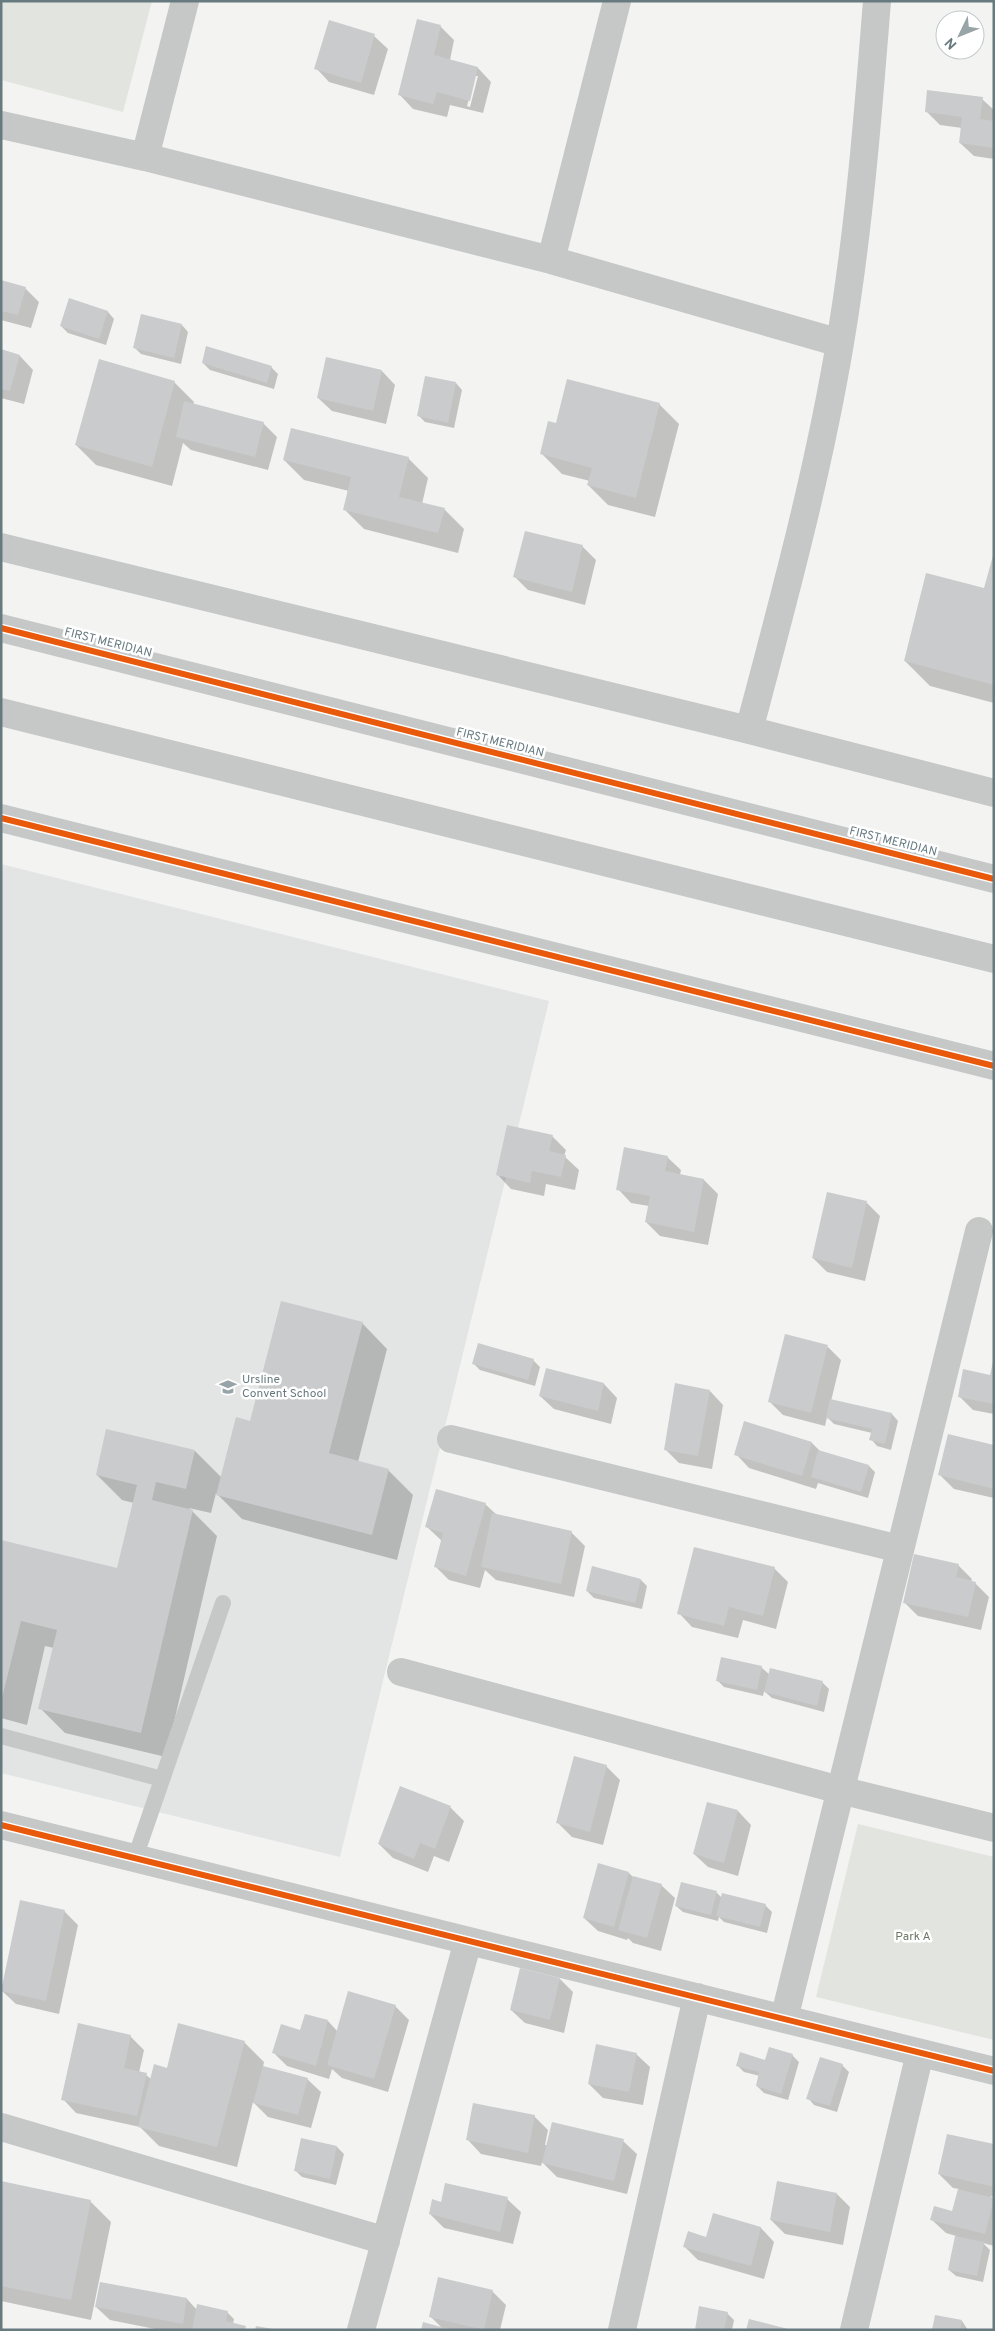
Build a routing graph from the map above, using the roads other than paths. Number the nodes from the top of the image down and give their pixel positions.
1 (185, 1) edge
2 (617, 1) edge
3 (877, 1) edge
4 (1, 125) edge
5 (145, 157) junction
6 (551, 260) junction
7 (840, 343) junction
8 (1, 547) edge
9 (1, 628) edge
10 (1, 712) edge
11 (749, 730) junction
12 (994, 793) edge
13 (1, 818) edge
14 (994, 879) edge
15 (994, 959) edge
16 (994, 1066) edge
17 (979, 1231) dead end
18 (451, 1439) dead end
19 (900, 1549) junction
20 (223, 1603) dead end
21 (401, 1672) dead end
22 (1, 1736) edge
23 (162, 1779) junction
24 (840, 1790) junction
25 (1, 1825) edge
26 (994, 1828) edge
27 (135, 1858) junction
28 (468, 1941) junction
29 (697, 1997) junction
30 (784, 2019) junction
31 (920, 2053) junction
32 (994, 2071) edge
33 (1, 2127) edge
34 (386, 2241) junction
35 (361, 2330) edge
36 (622, 2330) edge
37 (854, 2330) edge

1 - 5 street
2 - 6 street
3 - 7 street
4 - 5 street
5 - 6 street
6 - 7 street
7 - 11 street
8 - 11 street
9 - 14 street, FIRST MERIDIAN
10 - 15 street
11 - 12 street
13 - 16 street
17 - 19 street
18 - 19 street
19 - 24 street
20 - 23 lane
21 - 24 street
22 - 23 lane
23 - 27 lane
24 - 26 street
24 - 30 street
25 - 27 street
27 - 28 street
28 - 29 street
28 - 34 street
29 - 30 street
29 - 36 street
30 - 31 street
31 - 32 street
31 - 37 street
33 - 34 street
34 - 35 street

